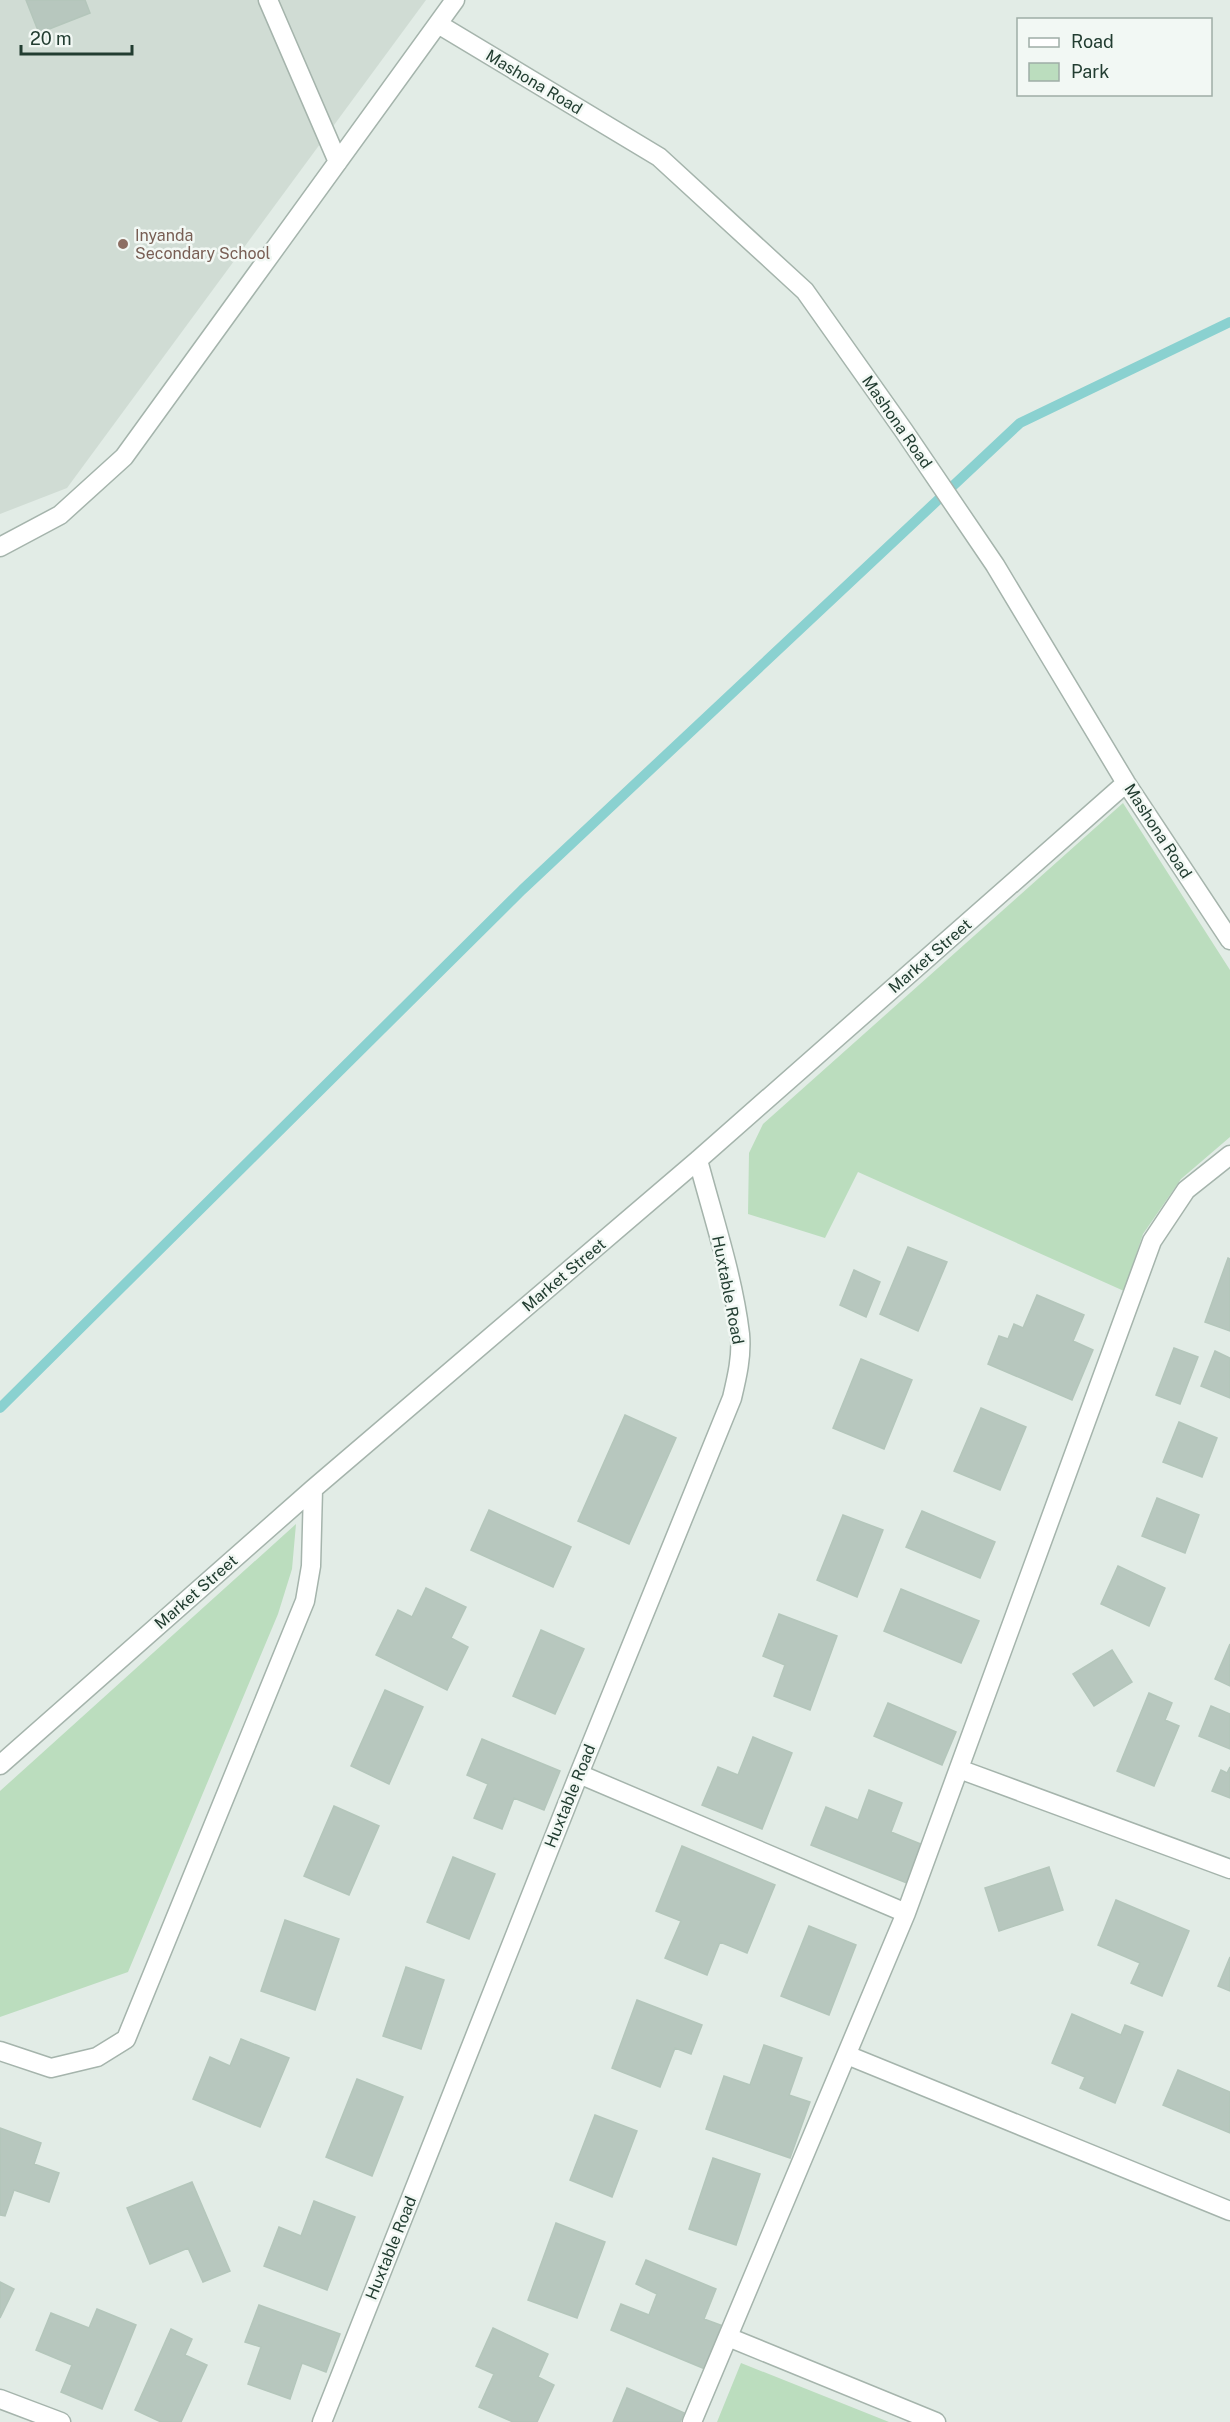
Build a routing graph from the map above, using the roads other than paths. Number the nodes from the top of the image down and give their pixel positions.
1 (268, 0) edge
2 (455, 0) edge
3 (438, 24) junction
4 (338, 162) junction
5 (0, 547) edge
6 (1126, 783) junction
7 (1230, 940) edge
8 (1230, 1155) edge
9 (698, 1160) junction
10 (313, 1489) junction
11 (0, 1765) edge
12 (958, 1769) junction
13 (579, 1774) junction
14 (1230, 1868) edge
15 (906, 1913) junction
16 (0, 2051) edge
17 (847, 2055) junction
18 (1230, 2211) edge
19 (729, 2337) junction
20 (0, 2399) edge
21 (61, 2422) edge
22 (322, 2422) edge
23 (692, 2422) edge
24 (936, 2422) edge

1 - 4 street
2 - 3 street
3 - 4 street
3 - 6 street, Mashona Road
4 - 5 street
6 - 7 street, Mashona Road
6 - 9 street, Market Street
8 - 12 street
9 - 10 street, Market Street
9 - 13 street, Huxtable Road
10 - 11 street, Market Street
10 - 16 street
12 - 14 street
12 - 15 street
13 - 15 street
13 - 22 street, Huxtable Road
15 - 17 street
17 - 18 street
17 - 19 street
19 - 23 street
19 - 24 street
20 - 21 street

